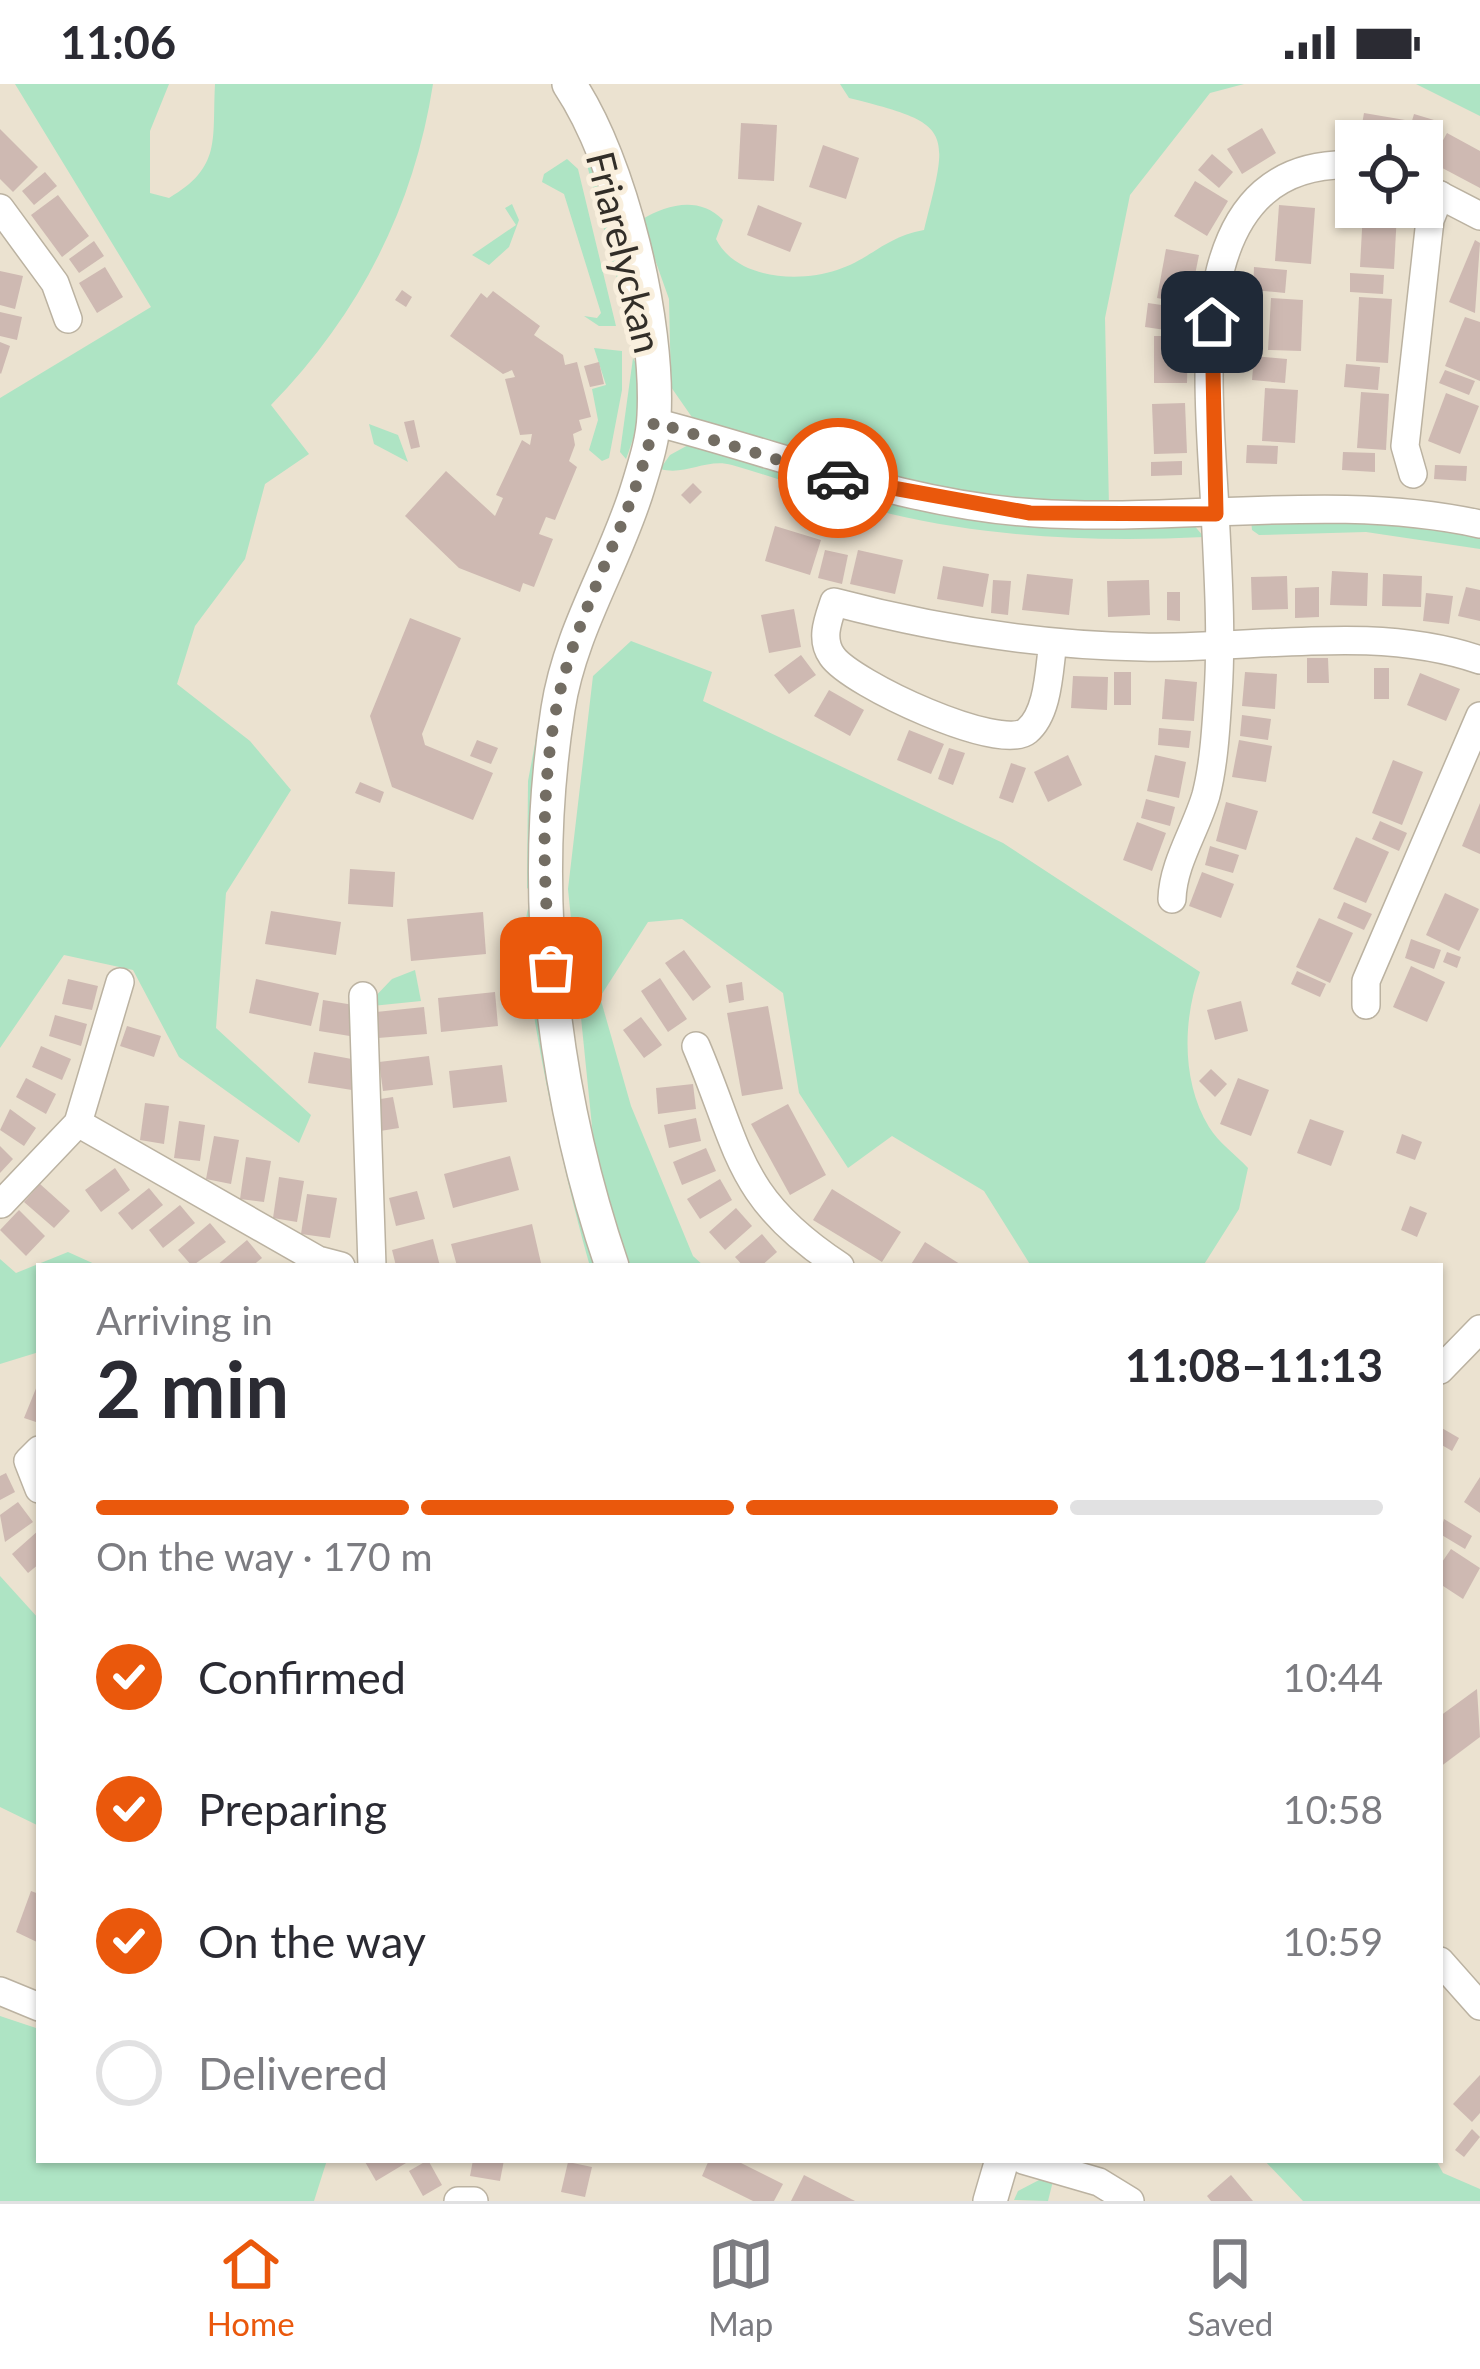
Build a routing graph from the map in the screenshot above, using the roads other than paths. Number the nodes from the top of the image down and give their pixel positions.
1 (569, 84) edge
2 (1335, 164) edge
3 (1443, 197) edge
4 (0, 208) edge
5 (1480, 216) edge
6 (1429, 228) edge
7 (68, 319) dead end
8 (654, 422) junction
9 (1413, 473) dead end
10 (1216, 514) junction
11 (1480, 524) edge
12 (1053, 642) junction
13 (1220, 645) junction
14 (1480, 660) edge
15 (1480, 716) edge
16 (1172, 899) dead end
17 (120, 982) dead end
18 (363, 996) dead end
19 (1366, 1005) dead end
20 (696, 1046) dead end
21 (78, 1123) junction
22 (2, 1204) edge
23 (330, 1263) edge
24 (369, 1263) edge
25 (611, 1263) edge
26 (835, 1263) edge
27 (1480, 1329) edge
28 (1443, 1367) edge
29 (36, 1453) edge
30 (36, 1481) edge
31 (1443, 1964) edge
32 (0, 1990) edge
33 (36, 2005) edge
34 (1480, 2006) edge
35 (1001, 2163) edge
36 (1033, 2163) edge
37 (458, 2201) edge
38 (474, 2201) edge
39 (990, 2201) edge
40 (1130, 2201) edge

1 - 8 street, Friarelyckan
2 - 10 street
3 - 5 street
4 - 7 street
6 - 9 street
8 - 10 street
8 - 25 street, Friarelyckan
10 - 11 street
10 - 13 street
12 - 12 street
12 - 13 street
13 - 14 street
13 - 16 street
15 - 19 street
17 - 21 street
18 - 24 street
20 - 26 street
21 - 22 street
21 - 23 street
27 - 28 street
29 - 30 street
31 - 34 street
32 - 33 street
35 - 39 street
36 - 40 street
37 - 38 street

